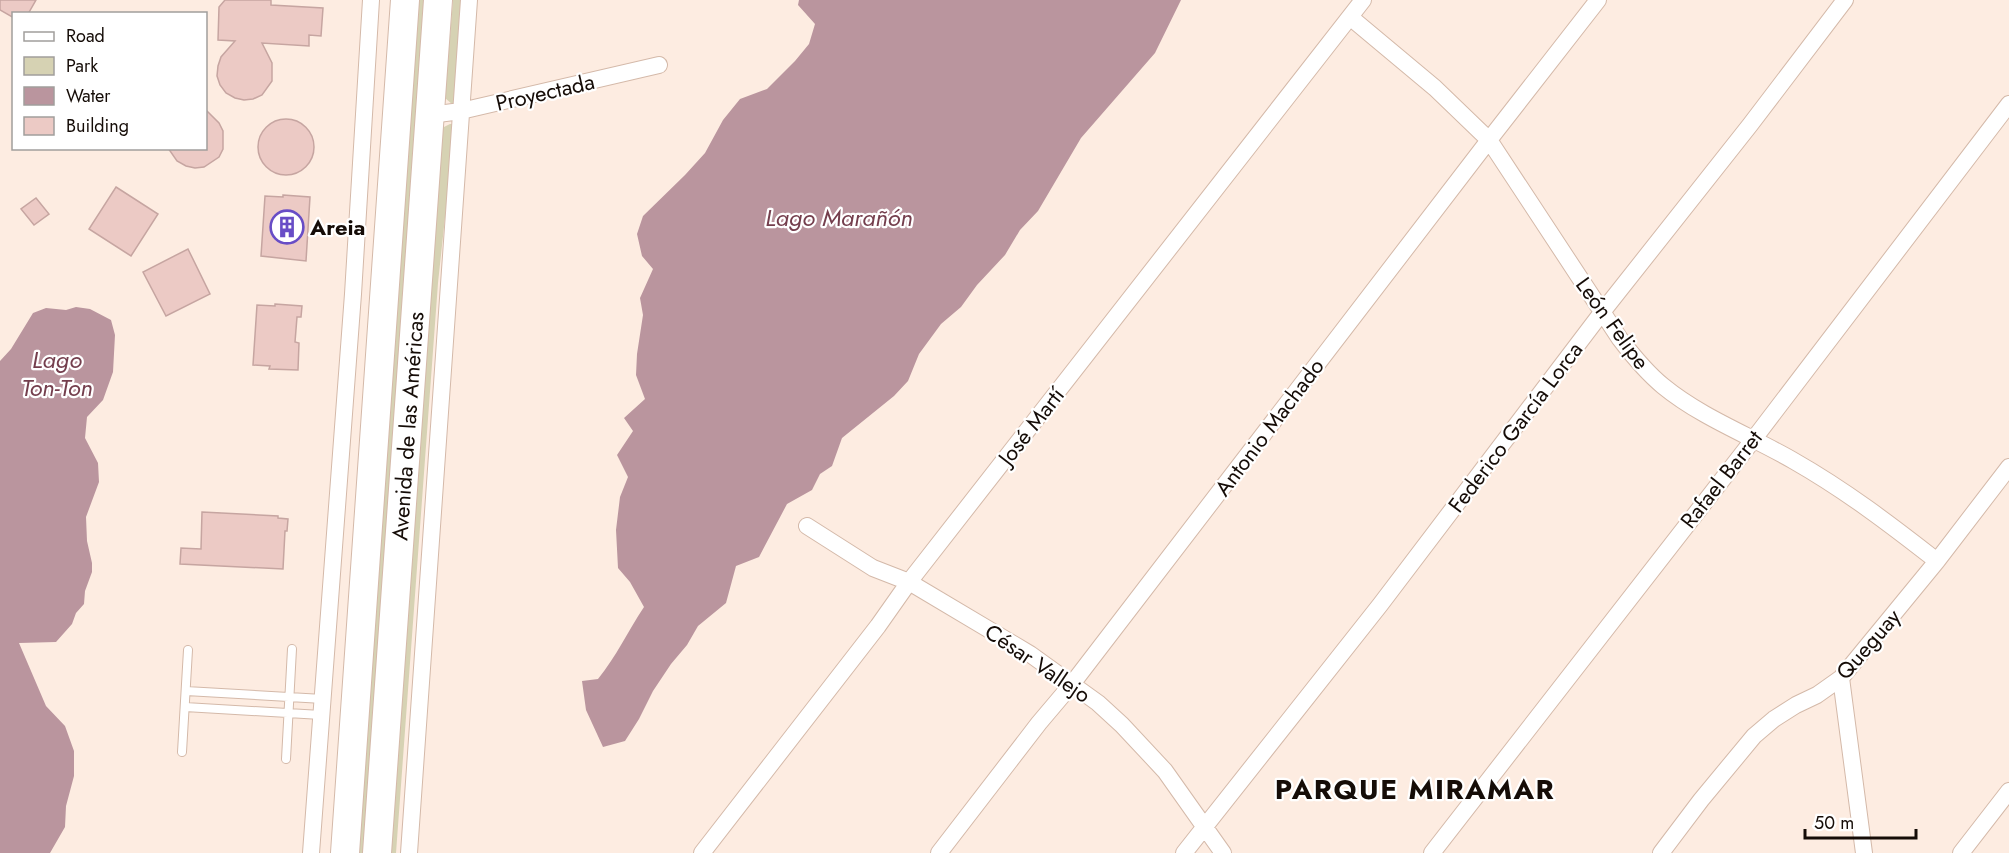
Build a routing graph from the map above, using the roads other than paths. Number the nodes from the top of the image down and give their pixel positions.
1 (371, 0) edge
2 (405, 0) edge
3 (438, 0) edge
4 (469, 0) edge
5 (1363, 0) edge
6 (1598, 0) edge
7 (1845, 0) edge
8 (1350, 17) junction
9 (659, 65) dead end
10 (2009, 104) edge
11 (461, 111) junction
12 (430, 115) junction
13 (1489, 140) junction
14 (1603, 311) junction
15 (1753, 440) junction
16 (2009, 467) edge
17 (807, 526) dead end
18 (1937, 561) junction
19 (909, 582) junction
20 (188, 650) dead end
21 (292, 650) dead end
22 (1841, 678) junction
23 (1072, 684) junction
24 (186, 691) junction
25 (290, 697) junction
26 (185, 707) junction
27 (322, 707) junction
28 (288, 713) junction
29 (182, 752) dead end
30 (286, 759) dead end
31 (2009, 791) edge
32 (1204, 826) junction
33 (311, 853) edge
34 (345, 853) edge
35 (377, 853) edge
36 (409, 853) edge
37 (702, 853) edge
38 (939, 853) edge
39 (1184, 853) edge
40 (1223, 853) edge
41 (1432, 853) edge
42 (1661, 853) edge
43 (1864, 853) edge
44 (1961, 853) edge

1 - 27 street
2 - 34 highway, Avenida de las Américas
3 - 12 highway, Avenida de las Américas
4 - 11 street, Avenida de las Américas
5 - 8 street, José Martí
6 - 13 street, Antonio Machado
7 - 14 street, Federico García Lorca
8 - 13 street, León Felipe
8 - 19 street, José Martí
9 - 11 street, Proyectada
10 - 15 street, Rafael Barret
11 - 12 street, Proyectada
11 - 36 street, Avenida de las Américas
12 - 35 highway, Avenida de las Américas
13 - 14 street, León Felipe
13 - 23 street, Antonio Machado
14 - 15 street, León Felipe
14 - 32 street, Federico García Lorca
15 - 18 street, León Felipe
15 - 41 street, Rafael Barret
16 - 18 street, Queguay
17 - 19 street, César Vallejo
18 - 22 street, Queguay
19 - 23 street, César Vallejo
19 - 37 street, José Martí
20 - 24 lane
21 - 25 lane
22 - 42 street, Queguay
22 - 43 street
23 - 32 street, César Vallejo
23 - 38 street, Antonio Machado
24 - 25 lane
24 - 26 lane
25 - 27 lane
25 - 28 lane
26 - 28 lane
26 - 29 lane
27 - 28 lane
27 - 33 street
28 - 30 lane
31 - 44 street
32 - 39 street, Federico García Lorca
32 - 40 street, César Vallejo

